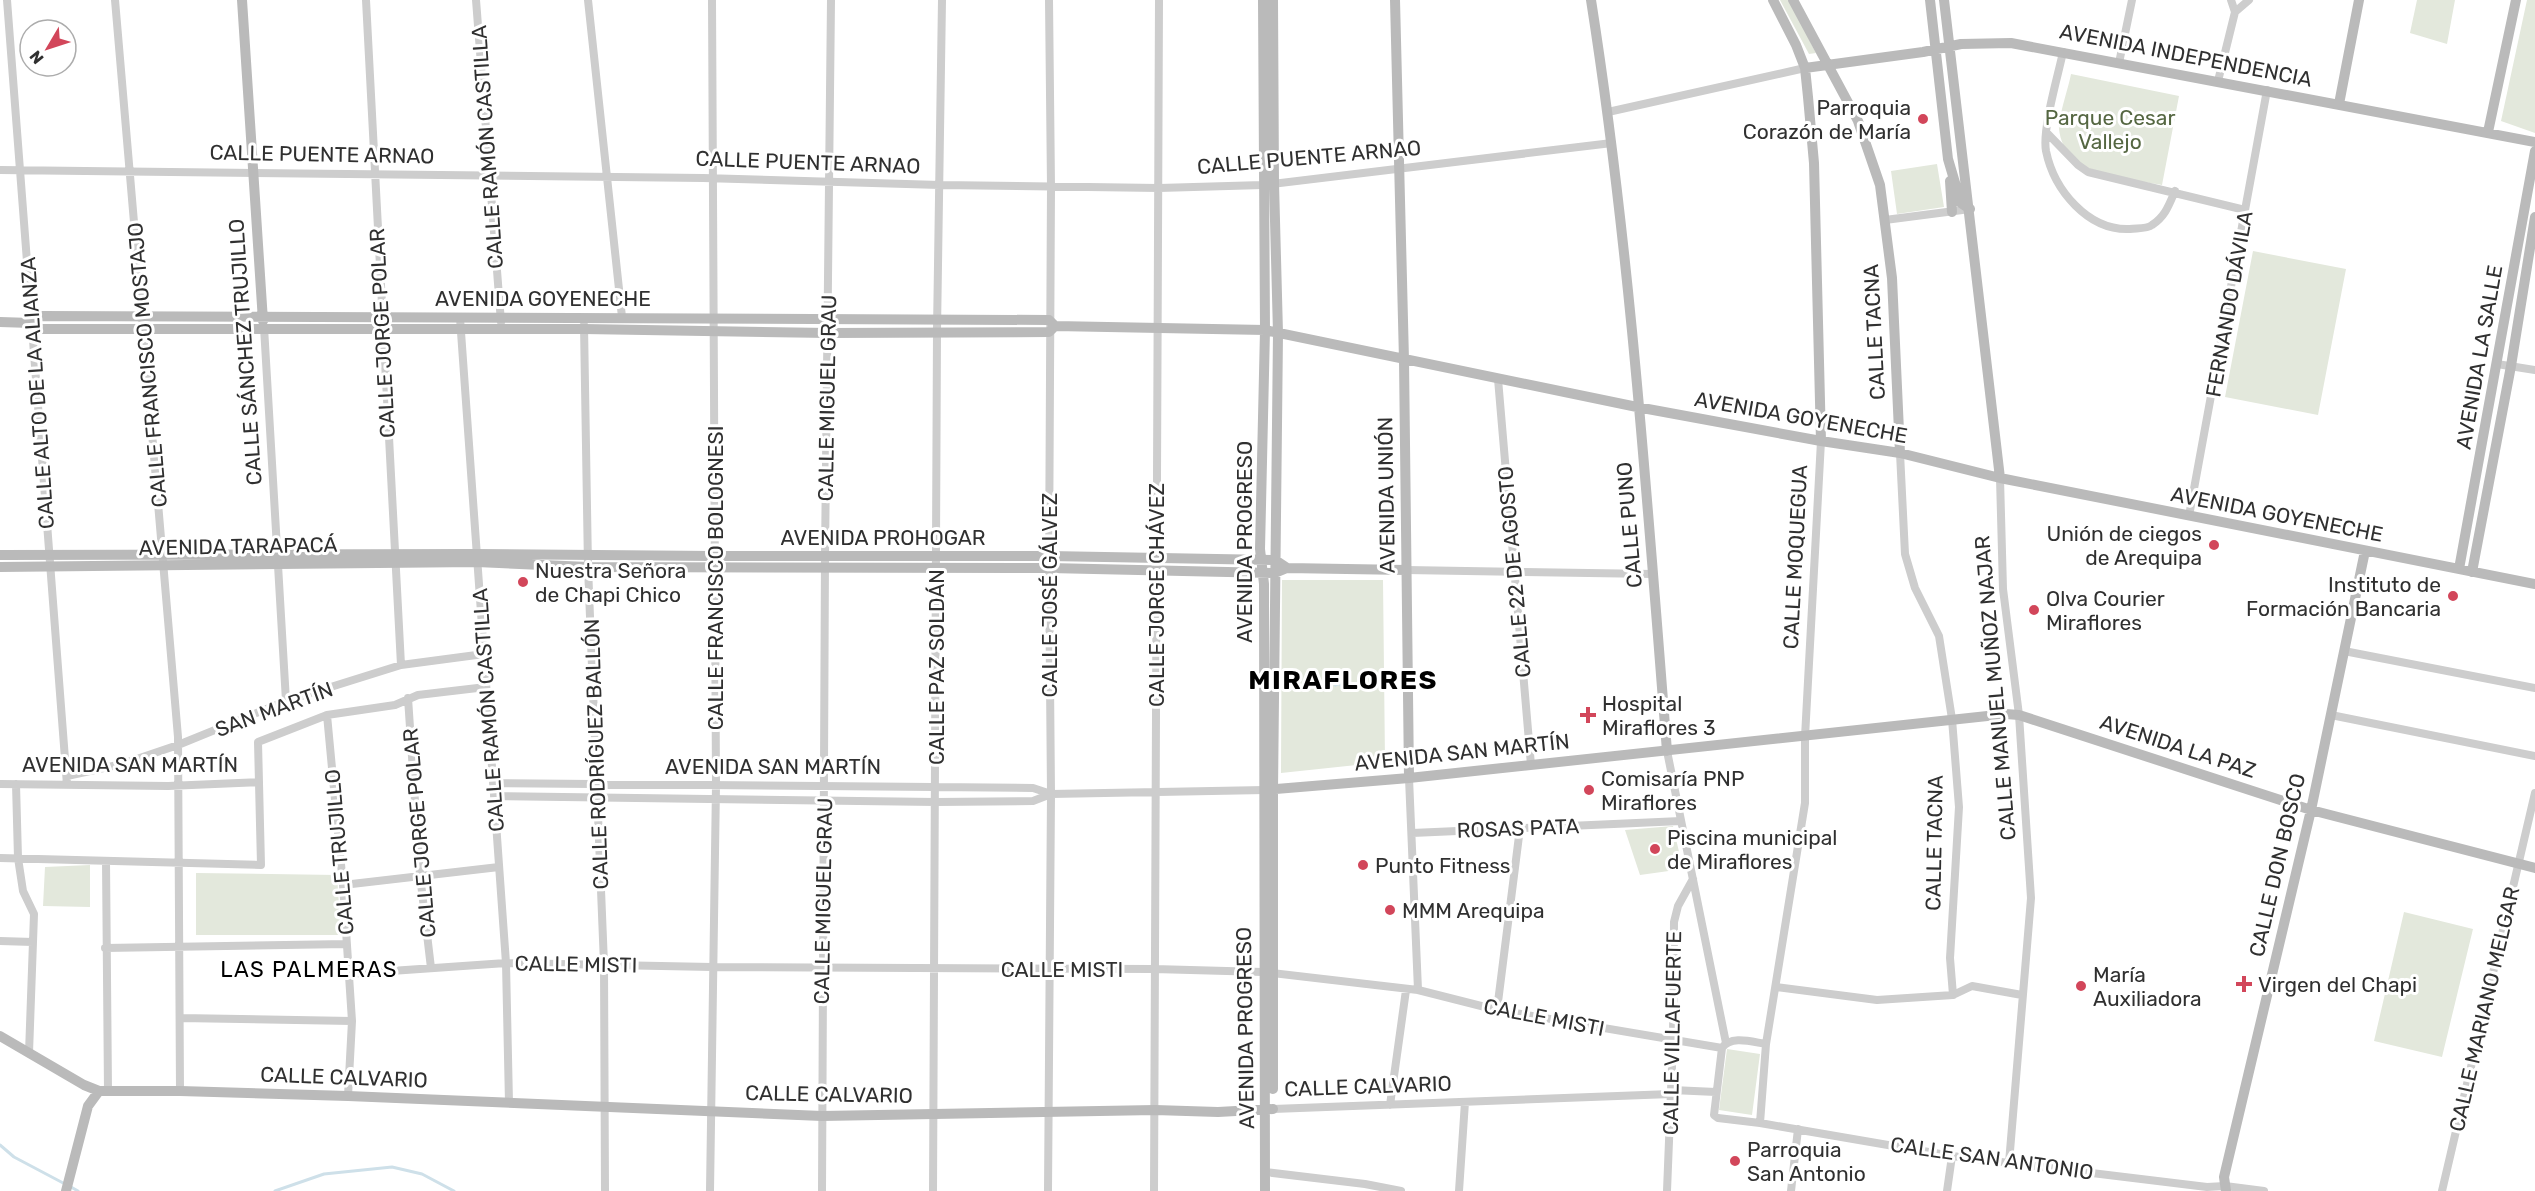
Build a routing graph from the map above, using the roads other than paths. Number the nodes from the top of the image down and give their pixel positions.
1 (6, 0) edge
2 (115, 0) edge
3 (242, 0) edge
4 (366, 0) edge
5 (476, 0) edge
6 (588, 0) edge
7 (712, 0) edge
8 (831, 0) edge
9 (942, 0) edge
10 (1049, 0) edge
11 (1159, 0) edge
12 (1263, 0) edge
13 (1273, 0) edge
14 (1395, 0) edge
15 (1591, 0) edge
16 (1773, 0) edge
17 (1793, 0) edge
18 (1930, 0) edge
19 (1944, 0) edge
20 (2132, 0) edge
21 (2231, 0) edge
22 (2249, 0) edge
23 (2359, 0) edge
24 (2516, 0) edge
25 (2235, 12) junction
26 (1949, 46) junction
27 (1934, 50) junction
28 (2063, 52) junction
29 (2119, 63) junction
30 (1828, 64) junction
31 (1805, 68) junction
32 (2218, 81) junction
33 (2267, 90) junction
34 (2339, 104) junction
35 (1608, 112) junction
36 (2488, 132) junction
37 (2047, 133) junction
38 (2535, 142) edge
39 (1612, 143) junction
40 (2535, 151) edge
41 (1948, 159) junction
42 (1399, 169) junction
43 (0, 170) edge
44 (20, 170) junction
45 (131, 171) junction
46 (253, 173) junction
47 (374, 174) junction
48 (489, 175) junction
49 (607, 176) junction
50 (713, 178) junction
51 (830, 181) junction
52 (1268, 184) junction
53 (940, 185) junction
54 (1051, 187) junction
55 (1159, 188) junction
56 (2175, 191) junction
57 (1970, 209) junction
58 (2245, 210) junction
59 (1952, 212) junction
60 (2531, 216) edge
61 (1885, 220) junction
62 (141, 317) junction
63 (381, 317) junction
64 (501, 317) junction
65 (584, 317) junction
66 (622, 317) junction
67 (460, 318) junction
68 (715, 318) junction
69 (829, 318) junction
70 (0, 322) edge
71 (263, 322) junction
72 (32, 323) junction
73 (937, 325) junction
74 (1051, 326) junction
75 (143, 329) junction
76 (502, 329) junction
77 (584, 329) junction
78 (383, 330) junction
79 (460, 330) junction
80 (715, 330) junction
81 (1158, 330) junction
82 (1265, 330) junction
83 (828, 333) junction
84 (1278, 333) junction
85 (1404, 360) junction
86 (2498, 364) junction
87 (2511, 366) junction
88 (2535, 370) edge
89 (1498, 379) junction
90 (1637, 407) junction
91 (1821, 441) junction
92 (1900, 453) junction
93 (2000, 478) junction
94 (2189, 516) junction
95 (2365, 551) junction
96 (0, 555) edge
97 (50, 555) junction
98 (713, 556) junction
99 (825, 556) junction
100 (1049, 556) junction
101 (936, 557) junction
102 (1155, 557) junction
103 (477, 558) junction
104 (277, 560) junction
105 (395, 560) junction
106 (1261, 560) junction
107 (1275, 560) junction
108 (163, 561) junction
109 (588, 561) junction
110 (0, 567) edge
111 (825, 567) junction
112 (51, 568) junction
113 (713, 568) junction
114 (1049, 568) junction
115 (1287, 568) junction
116 (936, 569) junction
117 (2459, 569) junction
118 (1155, 570) junction
119 (1406, 570) junction
120 (1262, 572) junction
121 (2472, 572) junction
122 (1275, 573) junction
123 (1514, 573) junction
124 (1653, 574) junction
125 (2535, 584) edge
126 (2344, 651) junction
127 (484, 654) junction
128 (401, 665) junction
129 (486, 687) junction
130 (2535, 688) edge
131 (408, 698) junction
132 (286, 701) junction
133 (327, 715) junction
134 (2019, 715) junction
135 (2331, 715) junction
136 (1952, 719) junction
137 (1805, 736) junction
138 (178, 745) junction
139 (1667, 751) junction
140 (2535, 756) edge
141 (1531, 765) junction
142 (67, 776) junction
143 (1409, 778) junction
144 (0, 783) edge
145 (259, 783) junction
146 (493, 783) junction
147 (16, 784) junction
148 (597, 784) junction
149 (67, 785) junction
150 (716, 785) junction
151 (180, 786) junction
152 (824, 786) junction
153 (936, 787) junction
154 (1269, 790) junction
155 (2535, 793) edge
156 (1051, 794) junction
157 (1155, 794) junction
158 (494, 796) junction
159 (598, 798) junction
160 (716, 799) junction
161 (824, 801) junction
162 (936, 802) junction
163 (2311, 810) junction
164 (1682, 821) junction
165 (1520, 828) junction
166 (1412, 833) junction
167 (0, 858) edge
168 (18, 858) junction
169 (106, 861) junction
170 (180, 863) junction
171 (2518, 864) junction
172 (499, 867) junction
173 (2535, 868) edge
174 (420, 875) junction
175 (1693, 879) junction
176 (343, 885) junction
177 (0, 942) edge
178 (33, 942) junction
179 (346, 944) junction
180 (180, 945) junction
181 (105, 948) junction
182 (506, 963) junction
183 (604, 964) junction
184 (712, 967) junction
185 (431, 968) junction
186 (822, 968) junction
187 (934, 969) junction
188 (1049, 969) junction
189 (1154, 969) junction
190 (1267, 973) junction
191 (348, 974) junction
192 (1776, 987) junction
193 (1406, 990) junction
194 (1418, 990) junction
195 (1953, 995) junction
196 (2022, 995) junction
197 (1497, 1010) junction
198 (180, 1018) junction
199 (352, 1021) junction
200 (0, 1036) edge
201 (1673, 1041) junction
202 (1767, 1044) junction
203 (1724, 1045) junction
204 (29, 1053) junction
205 (103, 1091) junction
206 (180, 1091) junction
207 (1671, 1092) junction
208 (1716, 1092) junction
209 (348, 1096) junction
210 (1465, 1102) junction
211 (509, 1103) junction
212 (1390, 1105) junction
213 (604, 1106) junction
214 (1270, 1109) junction
215 (1155, 1110) junction
216 (711, 1111) junction
217 (1049, 1112) junction
218 (933, 1115) junction
219 (822, 1116) junction
220 (1760, 1123) junction
221 (1798, 1129) junction
222 (1952, 1156) junction
223 (2009, 1163) junction
224 (1268, 1172) junction
225 (2225, 1189) edge
226 (66, 1191) edge
227 (605, 1191) edge
228 (710, 1191) edge
229 (822, 1191) edge
230 (933, 1191) edge
231 (1048, 1191) edge
232 (1154, 1191) edge
233 (1265, 1191) edge
234 (1270, 1191) edge
235 (1401, 1191) edge
236 (1459, 1191) edge
237 (1667, 1191) edge
238 (1791, 1191) edge
239 (1947, 1191) edge
240 (2265, 1191) edge
241 (2442, 1191) edge

1 - 44 street, CALLE ALTO DE LA ALIANZA
2 - 45 street, CALLE FRANCISCO MOSTAJO
3 - 46 street, CALLE SÁNCHEZ TRUJILLO
4 - 47 street, CALLE JORGE POLAR
5 - 48 street, CALLE RAMÓN CASTILLA
6 - 49 street
7 - 50 street, CALLE FRANCISCO BOLOGNESI
8 - 51 street, CALLE MIGUEL GRAU
9 - 53 street, CALLE PAZ SOLDÁN
10 - 54 street, CALLE JOSÉ GÁLVEZ
11 - 55 street, CALLE JORGE CHÁVEZ
12 - 52 street, AVENIDA PROGRESO
13 - 52 street, AVENIDA PROGRESO
14 - 42 street, AVENIDA UNIÓN
15 - 35 street, CALLE PUNO
16 - 31 street, CALLE MOQUEGUA
17 - 30 street, CALLE TACNA
18 - 27 street
19 - 26 street, CALLE MANUEL MUÑOZ NAJAR
20 - 29 street
21 - 25 street
22 - 25 street
23 - 34 street
24 - 36 street
25 - 32 street
26 - 27 street, AVENIDA INDEPENDENCIA
26 - 28 street, AVENIDA INDEPENDENCIA
26 - 57 street, CALLE MANUEL MUÑOZ NAJAR
27 - 30 street, AVENIDA INDEPENDENCIA
27 - 41 street
28 - 29 street, AVENIDA INDEPENDENCIA
28 - 37 street
29 - 32 street, AVENIDA INDEPENDENCIA
30 - 31 street
30 - 61 street, CALLE TACNA
31 - 35 street
31 - 91 street, CALLE MOQUEGUA
32 - 33 street, AVENIDA INDEPENDENCIA
33 - 34 street, AVENIDA INDEPENDENCIA
33 - 58 street, FERNANDO DÁVILA
34 - 36 street, AVENIDA INDEPENDENCIA
35 - 39 street, CALLE PUNO
36 - 38 street, AVENIDA INDEPENDENCIA
37 - 56 street
37 - 56 street
39 - 42 street, CALLE PUENTE ARNAO
39 - 90 street, CALLE PUNO
40 - 60 street, AVENIDA LA SALLE
41 - 57 street
41 - 59 street
42 - 52 street, CALLE PUENTE ARNAO
42 - 85 street, AVENIDA UNIÓN
43 - 44 street, CALLE PUENTE ARNAO
44 - 45 street, CALLE PUENTE ARNAO
44 - 72 street, CALLE ALTO DE LA ALIANZA
45 - 46 street, CALLE PUENTE ARNAO
45 - 62 street, CALLE FRANCISCO MOSTAJO
46 - 47 street, CALLE PUENTE ARNAO
46 - 71 street, CALLE SÁNCHEZ TRUJILLO
47 - 48 street, CALLE PUENTE ARNAO
47 - 63 street, CALLE JORGE POLAR
48 - 49 street, CALLE PUENTE ARNAO
48 - 64 street, CALLE RAMÓN CASTILLA
49 - 50 street, CALLE PUENTE ARNAO
49 - 66 street
50 - 51 street, CALLE PUENTE ARNAO
50 - 68 street, CALLE FRANCISCO BOLOGNESI
51 - 53 street, CALLE PUENTE ARNAO
51 - 69 street, CALLE MIGUEL GRAU
52 - 55 street, CALLE PUENTE ARNAO
52 - 82 street, AVENIDA PROGRESO
52 - 84 street, AVENIDA PROGRESO
53 - 54 street, CALLE PUENTE ARNAO
53 - 73 street, CALLE PAZ SOLDÁN
54 - 55 street, CALLE PUENTE ARNAO
54 - 74 street, CALLE JOSÉ GÁLVEZ
55 - 81 street, CALLE JORGE CHÁVEZ
56 - 58 street
57 - 59 street
57 - 93 street, CALLE MANUEL MUÑOZ NAJAR
58 - 94 street, FERNANDO DÁVILA
59 - 61 street
60 - 86 street, AVENIDA LA SALLE
60 - 87 street, AVENIDA LA SALLE
61 - 92 street, CALLE TACNA
62 - 71 street, AVENIDA GOYENECHE
62 - 72 street, AVENIDA GOYENECHE
62 - 75 street, CALLE FRANCISCO MOSTAJO
63 - 67 street, AVENIDA GOYENECHE
63 - 71 street, AVENIDA GOYENECHE
63 - 78 street, CALLE JORGE POLAR
64 - 65 street, AVENIDA GOYENECHE
64 - 67 street, AVENIDA GOYENECHE
64 - 76 street, CALLE RAMÓN CASTILLA
65 - 66 street, AVENIDA GOYENECHE
65 - 77 street, CALLE RODRÍGUEZ BALLÓN
66 - 68 street, AVENIDA GOYENECHE
67 - 79 street, CALLE RAMÓN CASTILLA
68 - 69 street, AVENIDA GOYENECHE
68 - 80 street, CALLE FRANCISCO BOLOGNESI
69 - 73 street, AVENIDA GOYENECHE
69 - 83 street, CALLE MIGUEL GRAU
70 - 72 street, AVENIDA GOYENECHE
71 - 75 street, AVENIDA GOYENECHE
71 - 78 street, AVENIDA GOYENECHE
71 - 104 street, CALLE SÁNCHEZ TRUJILLO
72 - 75 street, AVENIDA GOYENECHE
72 - 97 street, CALLE ALTO DE LA ALIANZA
73 - 74 street, AVENIDA GOYENECHE
73 - 83 street, AVENIDA GOYENECHE
73 - 101 street, CALLE PAZ SOLDÁN
74 - 81 street, AVENIDA GOYENECHE
74 - 100 street, CALLE JOSÉ GÁLVEZ
75 - 108 street, CALLE FRANCISCO MOSTAJO
76 - 77 street, AVENIDA GOYENECHE
76 - 79 street, AVENIDA GOYENECHE
77 - 80 street, AVENIDA GOYENECHE
77 - 109 street, CALLE RODRÍGUEZ BALLÓN
78 - 79 street, AVENIDA GOYENECHE
78 - 105 street, CALLE JORGE POLAR
79 - 103 street, CALLE RAMÓN CASTILLA
80 - 83 street, AVENIDA GOYENECHE
80 - 98 street, CALLE FRANCISCO BOLOGNESI
81 - 82 street, AVENIDA GOYENECHE
81 - 102 street, CALLE JORGE CHÁVEZ
82 - 84 street, AVENIDA GOYENECHE
82 - 106 street, AVENIDA PROGRESO
83 - 99 street, CALLE MIGUEL GRAU
84 - 85 street, AVENIDA GOYENECHE
84 - 107 street, AVENIDA PROGRESO
85 - 89 street, AVENIDA GOYENECHE
85 - 119 street, AVENIDA UNIÓN
86 - 87 street
86 - 117 street, AVENIDA LA SALLE
87 - 88 street
87 - 121 street, AVENIDA LA SALLE
89 - 90 street, AVENIDA GOYENECHE
89 - 123 street, CALLE 22 DE AGOSTO
90 - 91 street, AVENIDA GOYENECHE
90 - 124 street, CALLE PUNO
91 - 92 street, AVENIDA GOYENECHE
91 - 137 street, CALLE MOQUEGUA
92 - 93 street, AVENIDA GOYENECHE
92 - 136 street, CALLE TACNA
93 - 94 street, AVENIDA GOYENECHE
93 - 134 street, CALLE MANUEL MUÑOZ NAJAR
94 - 95 street, AVENIDA GOYENECHE
95 - 117 street, AVENIDA GOYENECHE
95 - 126 street, CALLE DON BOSCO
96 - 97 street, AVENIDA TARAPACÁ
97 - 108 street, AVENIDA TARAPACÁ
97 - 112 street, CALLE ALTO DE LA ALIANZA
98 - 99 street, AVENIDA PROHOGAR
98 - 109 street, AVENIDA PROHOGAR
98 - 113 street, CALLE FRANCISCO BOLOGNESI
99 - 101 street, AVENIDA PROHOGAR
99 - 111 street, CALLE MIGUEL GRAU
100 - 101 street, AVENIDA PROHOGAR
100 - 102 street, AVENIDA PROHOGAR
100 - 114 street, CALLE JOSÉ GÁLVEZ
101 - 116 street, CALLE PAZ SOLDÁN
102 - 106 street, AVENIDA PROHOGAR
102 - 118 street, CALLE JORGE CHÁVEZ
103 - 105 street, AVENIDA TARAPACÁ
103 - 109 street, AVENIDA PROHOGAR
103 - 127 street, CALLE RAMÓN CASTILLA
104 - 105 street, AVENIDA TARAPACÁ
104 - 108 street, AVENIDA TARAPACÁ
104 - 132 street, CALLE SÁNCHEZ TRUJILLO
105 - 128 street, CALLE JORGE POLAR
106 - 107 street, AVENIDA PROHOGAR
106 - 120 street, AVENIDA PROGRESO
107 - 115 street
107 - 122 street, AVENIDA PROGRESO
108 - 112 street, AVENIDA TARAPACÁ
108 - 138 street, CALLE FRANCISCO MOSTAJO
109 - 113 street, AVENIDA PROHOGAR
109 - 148 street, CALLE RODRÍGUEZ BALLÓN
110 - 112 street, AVENIDA TARAPACÁ
111 - 113 street, AVENIDA PROHOGAR
111 - 116 street, AVENIDA PROHOGAR
111 - 152 street, CALLE MIGUEL GRAU
112 - 142 street, CALLE ALTO DE LA ALIANZA
113 - 150 street, CALLE FRANCISCO BOLOGNESI
114 - 116 street, AVENIDA PROHOGAR
114 - 118 street, AVENIDA PROHOGAR
114 - 156 street, CALLE JOSÉ GÁLVEZ
115 - 119 street, AVENIDA PROHOGAR
115 - 122 street, AVENIDA PROHOGAR
116 - 153 street, CALLE PAZ SOLDÁN
117 - 121 street, AVENIDA GOYENECHE
118 - 120 street, AVENIDA PROHOGAR
118 - 157 street, CALLE JORGE CHÁVEZ
119 - 123 street, AVENIDA PROHOGAR
119 - 143 street, AVENIDA UNIÓN
120 - 122 street, AVENIDA PROHOGAR
120 - 154 street, AVENIDA PROGRESO
121 - 125 street, AVENIDA GOYENECHE
122 - 154 street, AVENIDA PROGRESO
123 - 124 street, AVENIDA PROHOGAR
123 - 141 street, CALLE 22 DE AGOSTO
124 - 139 street, CALLE PUNO
126 - 130 street
126 - 135 street, CALLE DON BOSCO
127 - 128 street, SAN MARTÍN
127 - 129 street, CALLE RAMÓN CASTILLA
128 - 132 street, SAN MARTÍN
129 - 131 street
129 - 146 street, CALLE RAMÓN CASTILLA
131 - 133 street
131 - 174 street, CALLE JORGE POLAR
132 - 138 street, SAN MARTÍN
133 - 145 street
133 - 176 street, CALLE TRUJILLO
134 - 136 street, AVENIDA SAN MARTÍN
134 - 163 street, AVENIDA LA PAZ
134 - 196 street, CALLE MANUEL MUÑOZ NAJAR
135 - 140 street
135 - 163 street, CALLE DON BOSCO
136 - 137 street, AVENIDA SAN MARTÍN
136 - 195 street, CALLE TACNA
137 - 139 street, AVENIDA SAN MARTÍN
137 - 192 street, CALLE MOQUEGUA
138 - 142 street, SAN MARTÍN
138 - 151 street, CALLE FRANCISCO MOSTAJO
139 - 141 street, AVENIDA SAN MARTÍN
139 - 164 street, CALLE PUNO
141 - 143 street, AVENIDA SAN MARTÍN
142 - 149 street, CALLE ALTO DE LA ALIANZA
143 - 154 street, AVENIDA SAN MARTÍN
143 - 166 street, AVENIDA UNIÓN
144 - 147 street, AVENIDA SAN MARTÍN
145 - 151 street, AVENIDA SAN MARTÍN
145 - 170 street
146 - 148 street, AVENIDA SAN MARTÍN
146 - 158 street, CALLE RAMÓN CASTILLA
147 - 149 street, AVENIDA SAN MARTÍN
147 - 168 street
148 - 150 street, AVENIDA SAN MARTÍN
148 - 159 street, CALLE RODRÍGUEZ BALLÓN
149 - 151 street, AVENIDA SAN MARTÍN
150 - 152 street, AVENIDA SAN MARTÍN
150 - 160 street, CALLE FRANCISCO BOLOGNESI
151 - 170 street, CALLE FRANCISCO MOSTAJO
152 - 153 street, AVENIDA SAN MARTÍN
152 - 161 street, CALLE MIGUEL GRAU
153 - 156 street, AVENIDA SAN MARTÍN
153 - 162 street, CALLE PAZ SOLDÁN
154 - 157 street, AVENIDA SAN MARTÍN
154 - 190 street, AVENIDA PROGRESO
155 - 171 street, CALLE MARIANO MELGAR
156 - 157 street, AVENIDA SAN MARTÍN
156 - 162 street, AVENIDA SAN MARTÍN
156 - 188 street, CALLE JOSÉ GÁLVEZ
157 - 189 street, CALLE JORGE CHÁVEZ
158 - 159 street, AVENIDA SAN MARTÍN
158 - 172 street, CALLE RAMÓN CASTILLA
159 - 160 street, AVENIDA SAN MARTÍN
159 - 183 street, CALLE RODRÍGUEZ BALLÓN
160 - 161 street, AVENIDA SAN MARTÍN
160 - 184 street, CALLE FRANCISCO BOLOGNESI
161 - 162 street, AVENIDA SAN MARTÍN
161 - 186 street, CALLE MIGUEL GRAU
162 - 187 street, CALLE PAZ SOLDÁN
163 - 171 street, AVENIDA LA PAZ
163 - 225 street, CALLE DON BOSCO
164 - 165 street, ROSAS PATA
164 - 175 street, CALLE PUNO
165 - 166 street, ROSAS PATA
165 - 197 street
166 - 194 street, AVENIDA UNIÓN
167 - 168 street
168 - 169 street
168 - 178 street
169 - 170 street
169 - 181 street
170 - 180 street, CALLE FRANCISCO MOSTAJO
171 - 173 street, AVENIDA LA PAZ
171 - 241 street, CALLE MARIANO MELGAR
172 - 174 street
172 - 182 street, CALLE RAMÓN CASTILLA
174 - 176 street
174 - 185 street, CALLE JORGE POLAR
175 - 201 street, CALLE VILLAFUERTE
175 - 203 street, CALLE PUNO
176 - 179 street, CALLE TRUJILLO
177 - 178 street
178 - 204 street
179 - 180 street
179 - 191 street, CALLE TRUJILLO
180 - 181 street
180 - 198 street, CALLE FRANCISCO MOSTAJO
181 - 205 street
182 - 183 street, CALLE MISTI
182 - 185 street, CALLE MISTI
182 - 211 street, CALLE RAMÓN CASTILLA
183 - 184 street, CALLE MISTI
183 - 213 street, CALLE RODRÍGUEZ BALLÓN
184 - 186 street, CALLE MISTI
184 - 216 street, CALLE FRANCISCO BOLOGNESI
185 - 191 street, CALLE MISTI
186 - 187 street, CALLE MISTI
186 - 219 street, CALLE MIGUEL GRAU
187 - 188 street, CALLE MISTI
187 - 218 street, CALLE PAZ SOLDÁN
188 - 189 street, CALLE MISTI
188 - 217 street, CALLE JOSÉ GÁLVEZ
189 - 190 street, CALLE MISTI
189 - 215 street, CALLE JORGE CHÁVEZ
190 - 193 street, CALLE MISTI
190 - 214 street, AVENIDA PROGRESO
191 - 199 street, CALLE TRUJILLO
192 - 195 street
192 - 202 street, CALLE MOQUEGUA
193 - 194 street, CALLE MISTI
193 - 212 street
194 - 197 street, CALLE MISTI
195 - 196 street
196 - 223 street, CALLE MANUEL MUÑOZ NAJAR
197 - 201 street, CALLE MISTI
198 - 199 street
198 - 206 street, CALLE FRANCISCO MOSTAJO
199 - 209 street, CALLE TRUJILLO
200 - 204 street, CALLE CALVARIO
201 - 203 street, CALLE MISTI
201 - 207 street, CALLE VILLAFUERTE
202 - 203 street, CALLE MISTI
202 - 220 street, CALLE MOQUEGUA
203 - 208 street, CALLE PUNO
204 - 205 street, CALLE CALVARIO
205 - 206 street, CALLE CALVARIO
205 - 226 street
206 - 209 street, CALLE CALVARIO
207 - 208 street, CALLE CALVARIO
207 - 210 street, CALLE CALVARIO
207 - 237 street, CALLE VILLAFUERTE
208 - 220 street, CALLE SAN ANTONIO
209 - 211 street, CALLE CALVARIO
210 - 212 street, CALLE CALVARIO
210 - 236 street
211 - 213 street, CALLE CALVARIO
212 - 214 street, CALLE CALVARIO
213 - 216 street, CALLE CALVARIO
213 - 227 street, CALLE RODRÍGUEZ BALLÓN
214 - 215 street, CALLE CALVARIO
214 - 224 street, AVENIDA PROGRESO
215 - 217 street, CALLE CALVARIO
215 - 232 street, CALLE JORGE CHÁVEZ
216 - 219 street, CALLE CALVARIO
216 - 228 street, CALLE FRANCISCO BOLOGNESI
217 - 218 street, CALLE CALVARIO
217 - 231 street, CALLE JOSÉ GÁLVEZ
218 - 219 street, CALLE CALVARIO
218 - 230 street, CALLE PAZ SOLDÁN
219 - 229 street, CALLE MIGUEL GRAU
220 - 221 street, CALLE SAN ANTONIO
221 - 222 street, CALLE SAN ANTONIO
221 - 238 street
222 - 223 street, CALLE SAN ANTONIO
222 - 239 street
223 - 225 street, CALLE SAN ANTONIO
224 - 233 street, AVENIDA PROGRESO
224 - 234 street, AVENIDA PROGRESO
224 - 235 street
225 - 240 street, CALLE SAN ANTONIO

